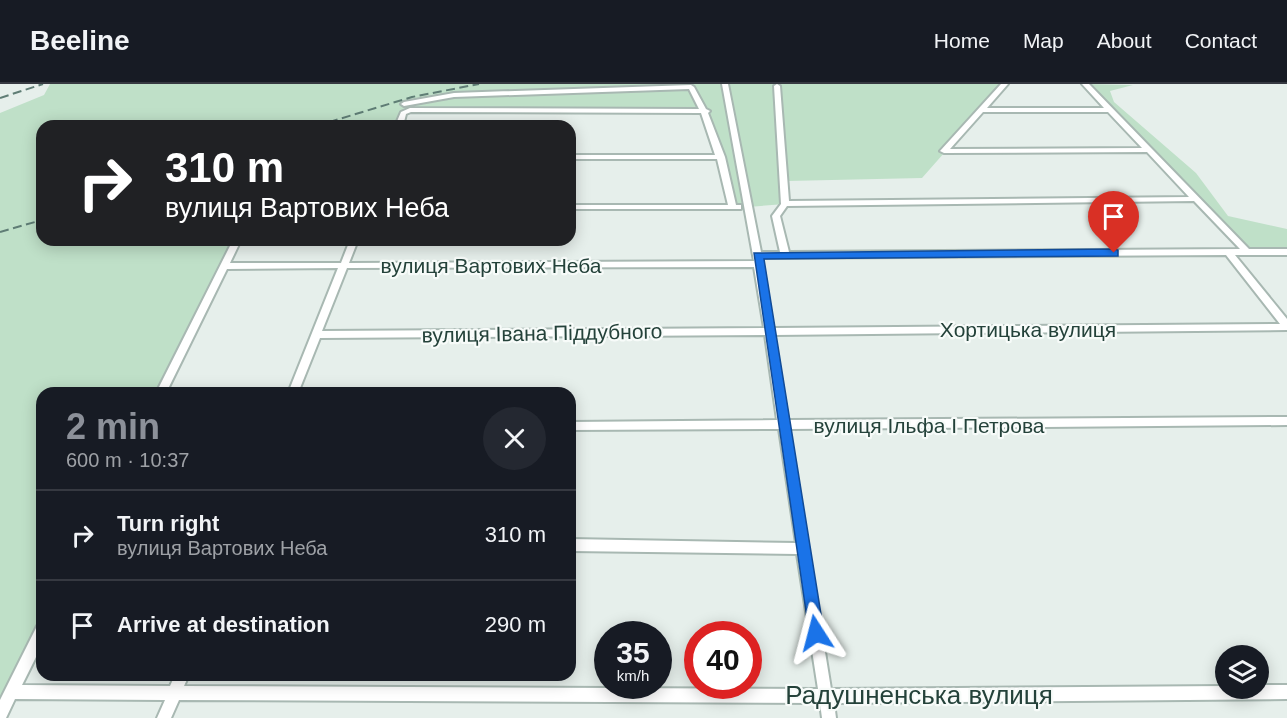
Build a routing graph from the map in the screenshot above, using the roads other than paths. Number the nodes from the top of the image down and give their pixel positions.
1 (725, 84) edge
2 (1005, 84) edge
3 (1085, 84) edge
4 (777, 86) dead end
5 (405, 108) junction
6 (982, 110) junction
7 (1110, 110) junction
8 (706, 111) junction
9 (401, 120) edge
10 (1149, 150) junction
11 (576, 156) edge
12 (721, 157) junction
13 (1196, 199) junction
14 (783, 206) junction
15 (576, 207) edge
16 (733, 207) junction
17 (748, 207) junction
18 (234, 246) edge
19 (352, 246) edge
20 (1228, 252) junction
21 (1247, 252) junction
22 (1287, 252) edge
23 (785, 255) junction
24 (758, 256) junction
25 (225, 266) junction
26 (344, 266) junction
27 (1287, 326) edge
28 (768, 330) junction
29 (315, 335) junction
30 (164, 387) edge
31 (295, 387) edge
32 (1287, 422) edge
33 (576, 426) edge
34 (782, 426) junction
35 (576, 545) edge
36 (803, 549) junction
37 (36, 643) edge
38 (179, 681) edge
39 (11, 692) junction
40 (1287, 692) edge
41 (174, 694) junction
42 (825, 696) junction
43 (0, 715) edge
44 (164, 718) edge
45 (829, 718) edge

1 - 17 street
2 - 6 street
3 - 7 street
4 - 14 street
5 - 8 street
5 - 8 street
5 - 9 street
6 - 7 street
6 - 10 street
7 - 10 street
8 - 12 street
10 - 13 street
11 - 12 street
12 - 16 street
13 - 14 street
13 - 21 street
14 - 23 street
15 - 16 street
16 - 17 street
17 - 24 street
18 - 25 street
19 - 26 street
20 - 21 street, вулиця Вартових Неба
20 - 23 street, вулиця Вартових Неба
20 - 27 street
21 - 22 street, вулиця Вартових Неба
23 - 24 street, вулиця Вартових Неба
24 - 26 street, вулиця Вартових Неба
24 - 28 street
25 - 26 street, вулиця Вартових Неба
25 - 30 street
26 - 29 street
27 - 28 street, Хортицька вулиця
28 - 29 street, вулиця Івана Піддубного
28 - 34 street
29 - 31 street
32 - 34 street, вулиця Ільфа І Петрова
33 - 34 street, вулиця Ільфа І Петрова
34 - 36 street
35 - 36 street
36 - 42 street
37 - 39 street
38 - 41 street
39 - 41 street, Радушненська вулиця
39 - 43 street
40 - 42 street, Радушненська вулиця
41 - 42 street, Радушненська вулиця
41 - 44 street
42 - 45 street

